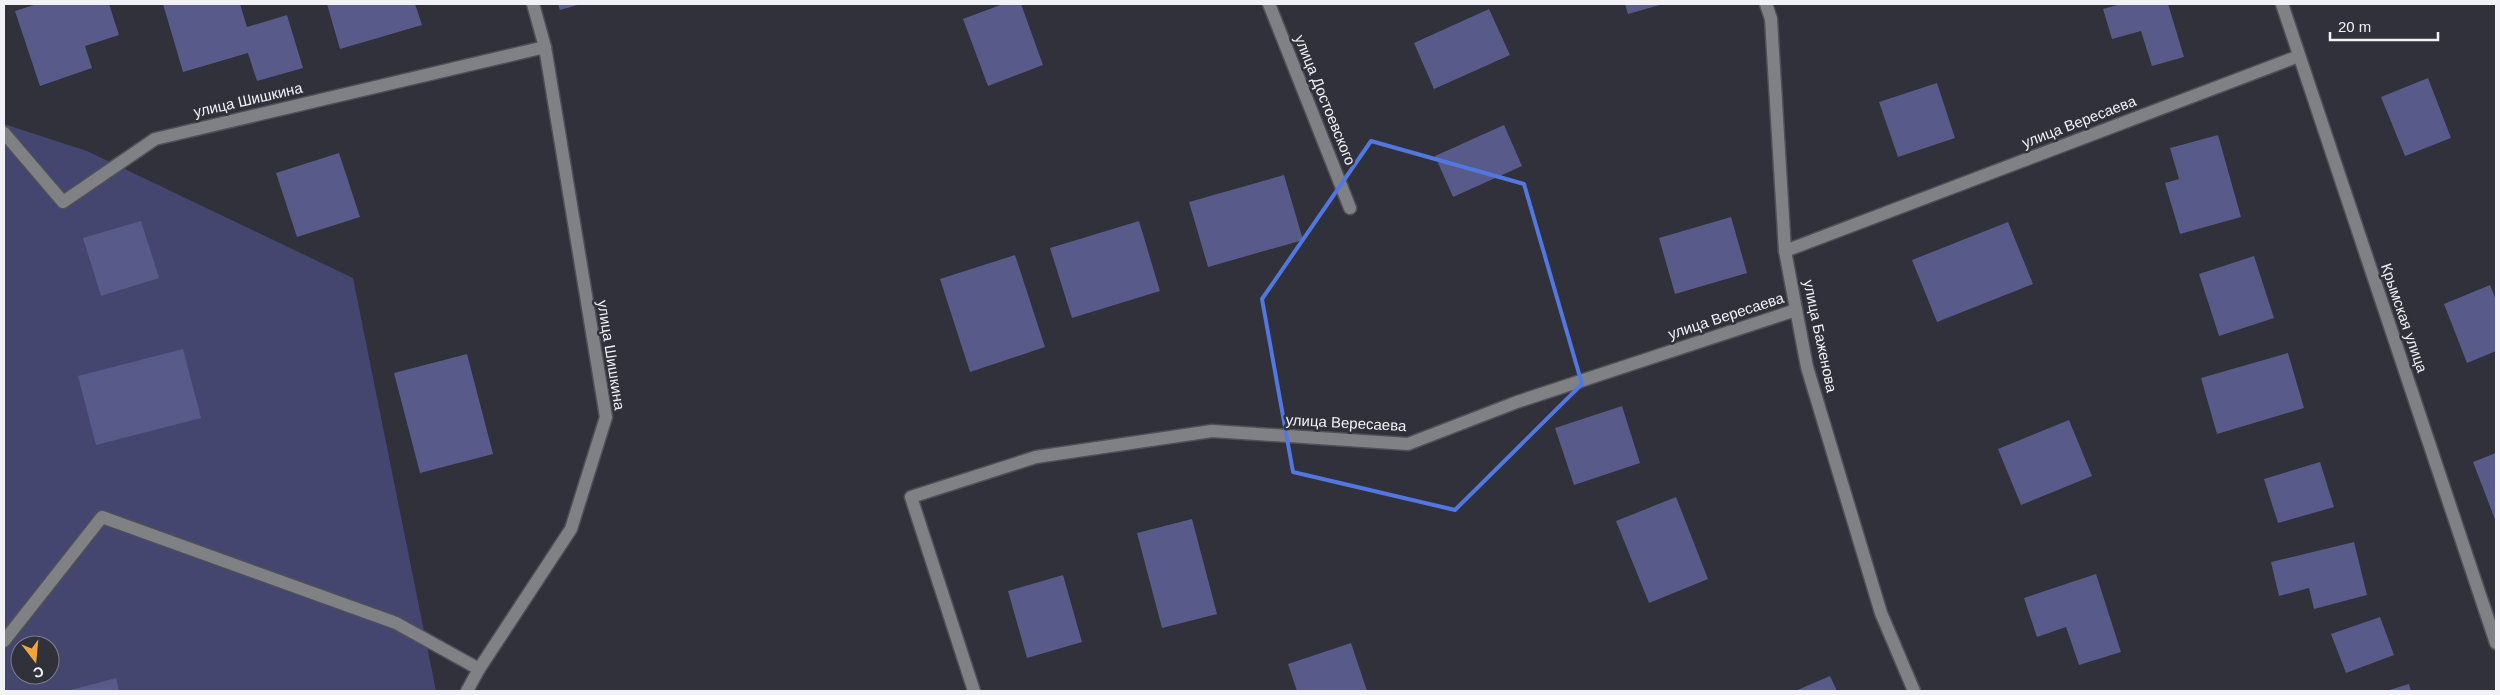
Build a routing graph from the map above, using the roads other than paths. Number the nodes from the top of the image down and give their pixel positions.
1 (533, 4) edge
2 (1269, 4) edge
3 (1766, 4) edge
4 (2282, 4) edge
5 (545, 47) junction
6 (2299, 56) junction
7 (4, 133) edge
8 (1350, 208) dead end
9 (1785, 251) junction
10 (1796, 310) junction
11 (4, 641) edge
12 (2496, 643) edge
13 (479, 669) junction
14 (467, 691) edge
15 (974, 691) edge
16 (1914, 691) edge

1 - 5 street, улица Шишкина
2 - 8 street, улица Достоевского
3 - 9 street, улица Баженова
4 - 6 street, Крымская улица
5 - 7 street, улица Шишкина
5 - 13 street, улица Шишкина
6 - 9 street, улица Вересаева
6 - 12 street, Крымская улица
9 - 10 street, улица Баженова
10 - 15 street, улица Вересаева
10 - 16 street, улица Баженова
11 - 13 street
13 - 14 street, улица Шишкина

